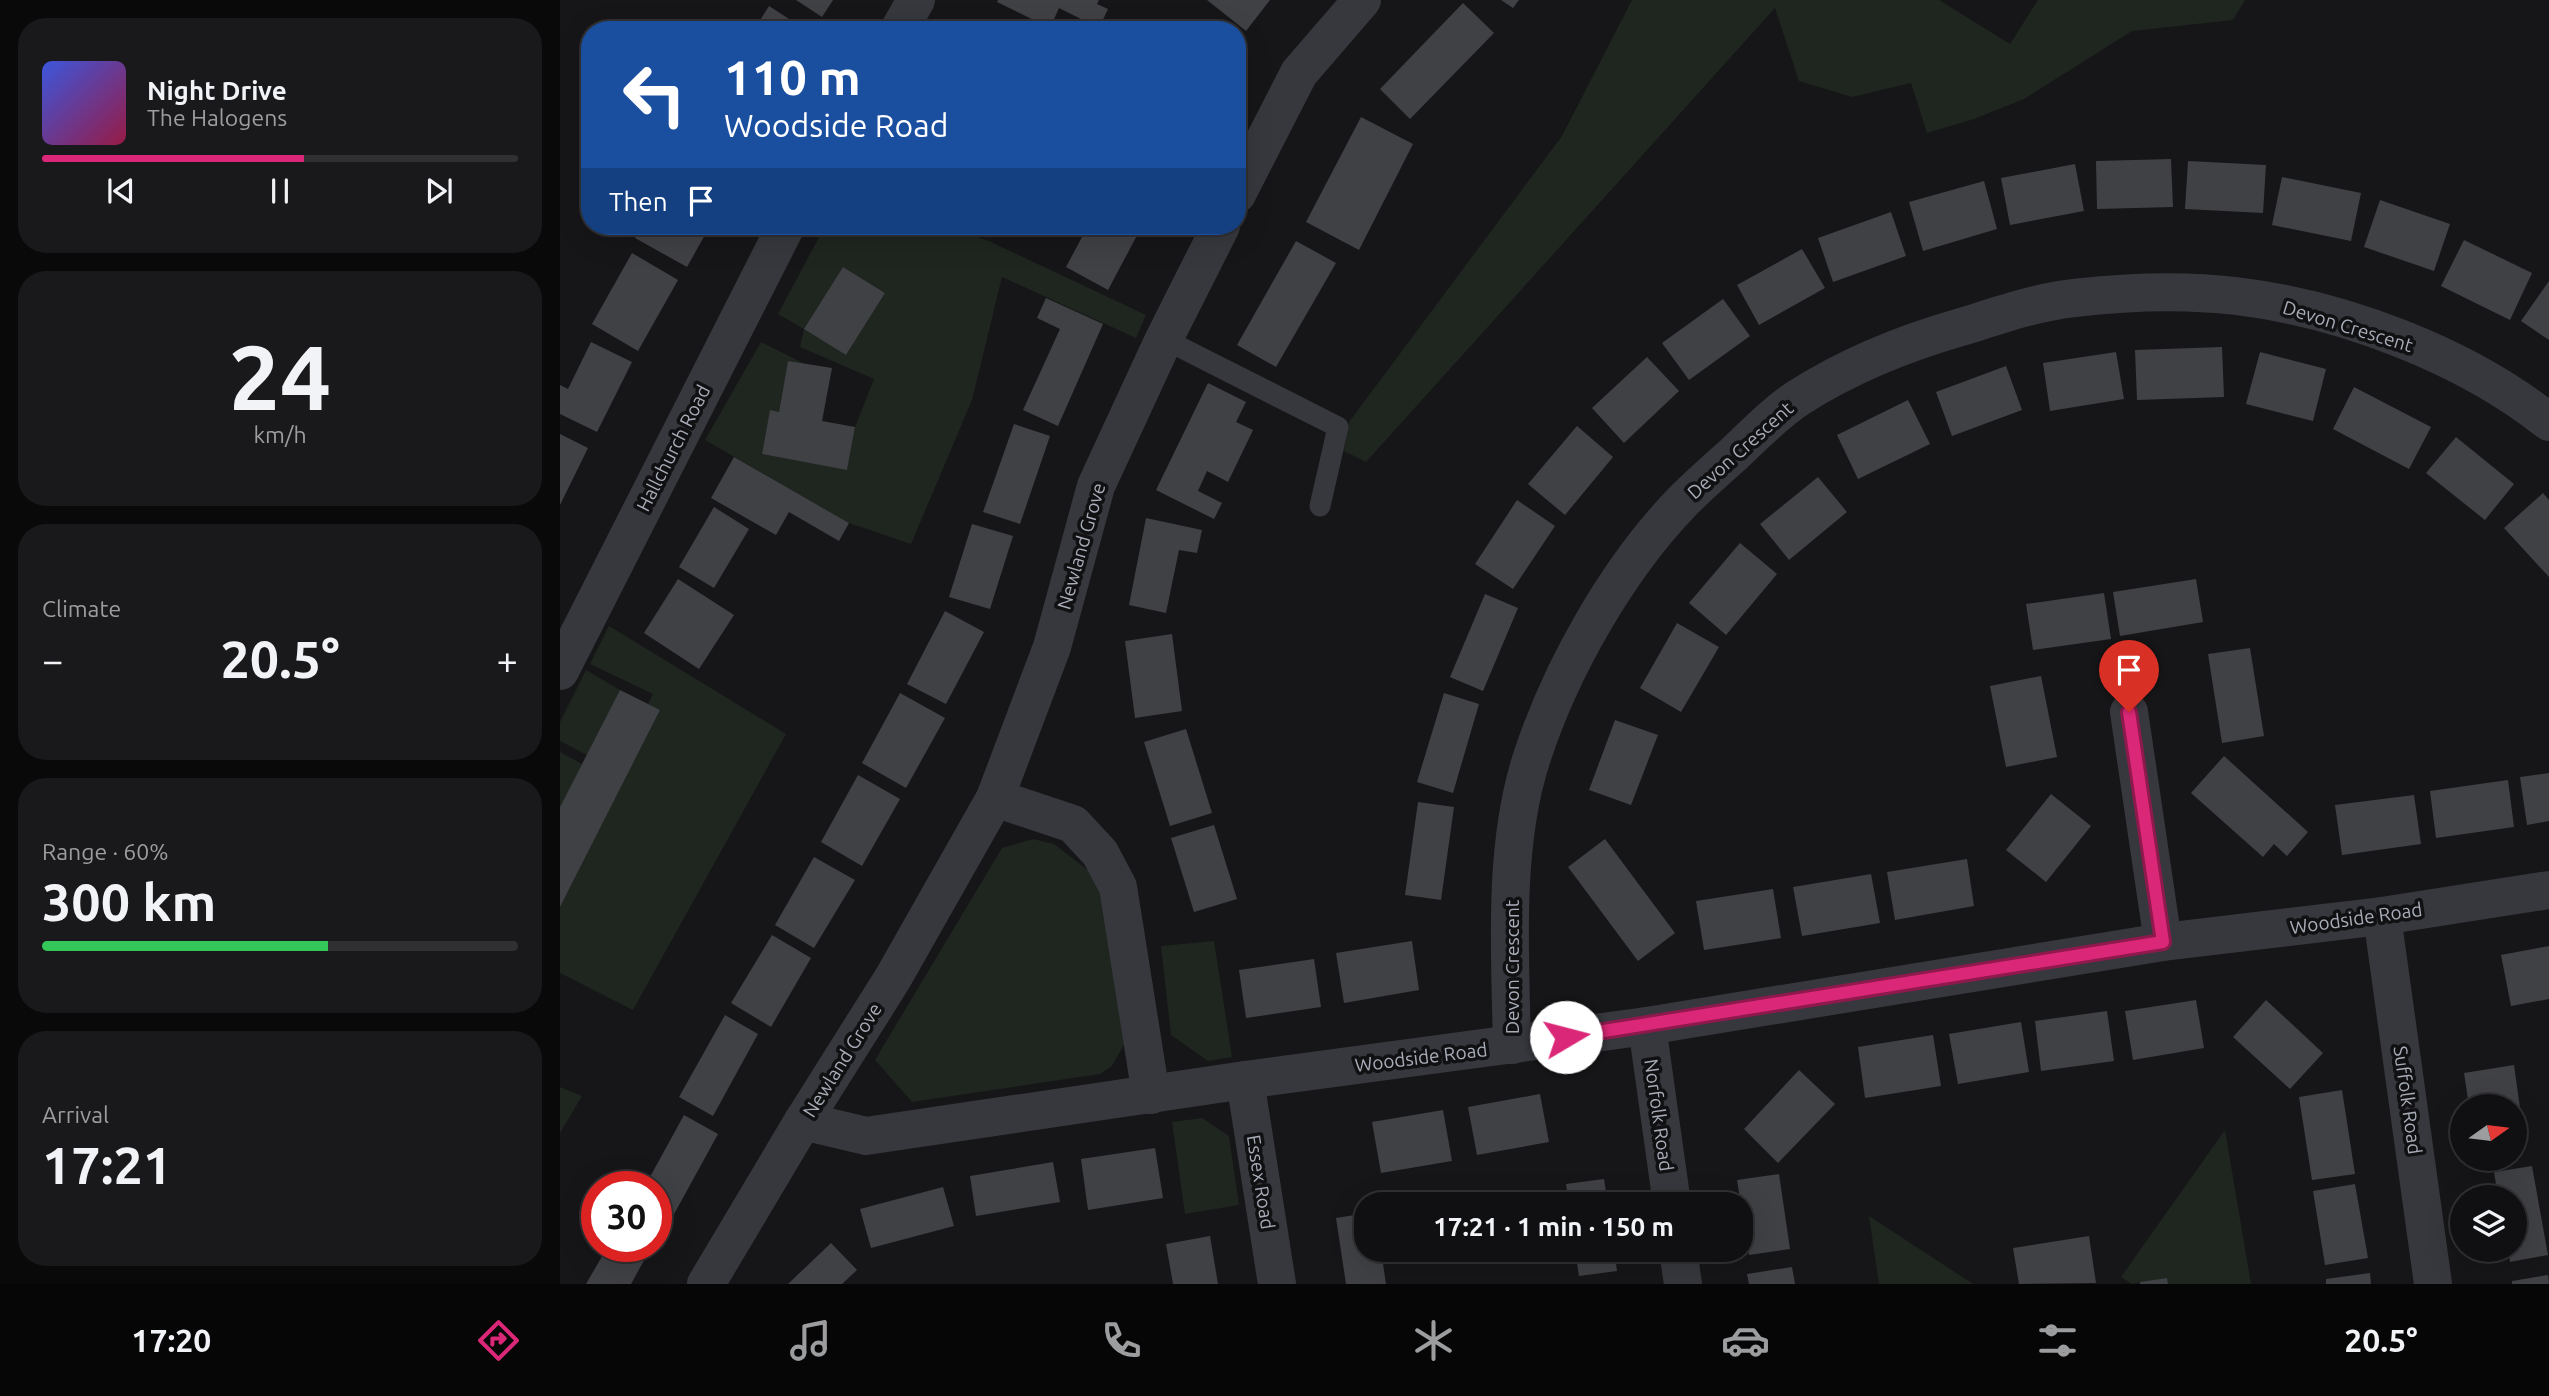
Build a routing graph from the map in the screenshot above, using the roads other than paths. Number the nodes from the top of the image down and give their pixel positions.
1 (916, 0) edge
2 (1362, 0) edge
3 (904, 21) edge
4 (1246, 177) edge
5 (781, 235) edge
6 (1216, 235) edge
7 (1164, 339) junction
8 (2549, 422) edge
9 (1320, 506) dead end
10 (560, 671) edge
11 (2129, 712) dead end
12 (995, 798) junction
13 (2549, 890) edge
14 (2382, 916) junction
15 (2163, 942) junction
16 (1647, 1026) junction
17 (1512, 1045) junction
18 (1245, 1080) junction
19 (1151, 1095) junction
20 (803, 1121) junction
21 (1670, 1192) edge
22 (1680, 1262) edge
23 (706, 1284) edge
24 (1277, 1284) edge
25 (1683, 1284) edge
26 (2433, 1284) edge

1 - 3 street
2 - 4 street
5 - 10 street, Hallchurch Road
6 - 7 street, Newland Grove
7 - 9 lane
7 - 12 street, Newland Grove
8 - 17 street, Devon Crescent
11 - 15 street
12 - 19 street
12 - 20 street, Newland Grove
13 - 14 street, Woodside Road
14 - 15 street, Woodside Road
14 - 26 street, Suffolk Road
15 - 16 street, Woodside Road
16 - 17 street, Woodside Road
16 - 21 street, Norfolk Road
17 - 18 street, Woodside Road
18 - 19 street, Woodside Road
18 - 24 street, Essex Road
19 - 20 street, Woodside Road
20 - 23 street, Newland Grove
22 - 25 street

